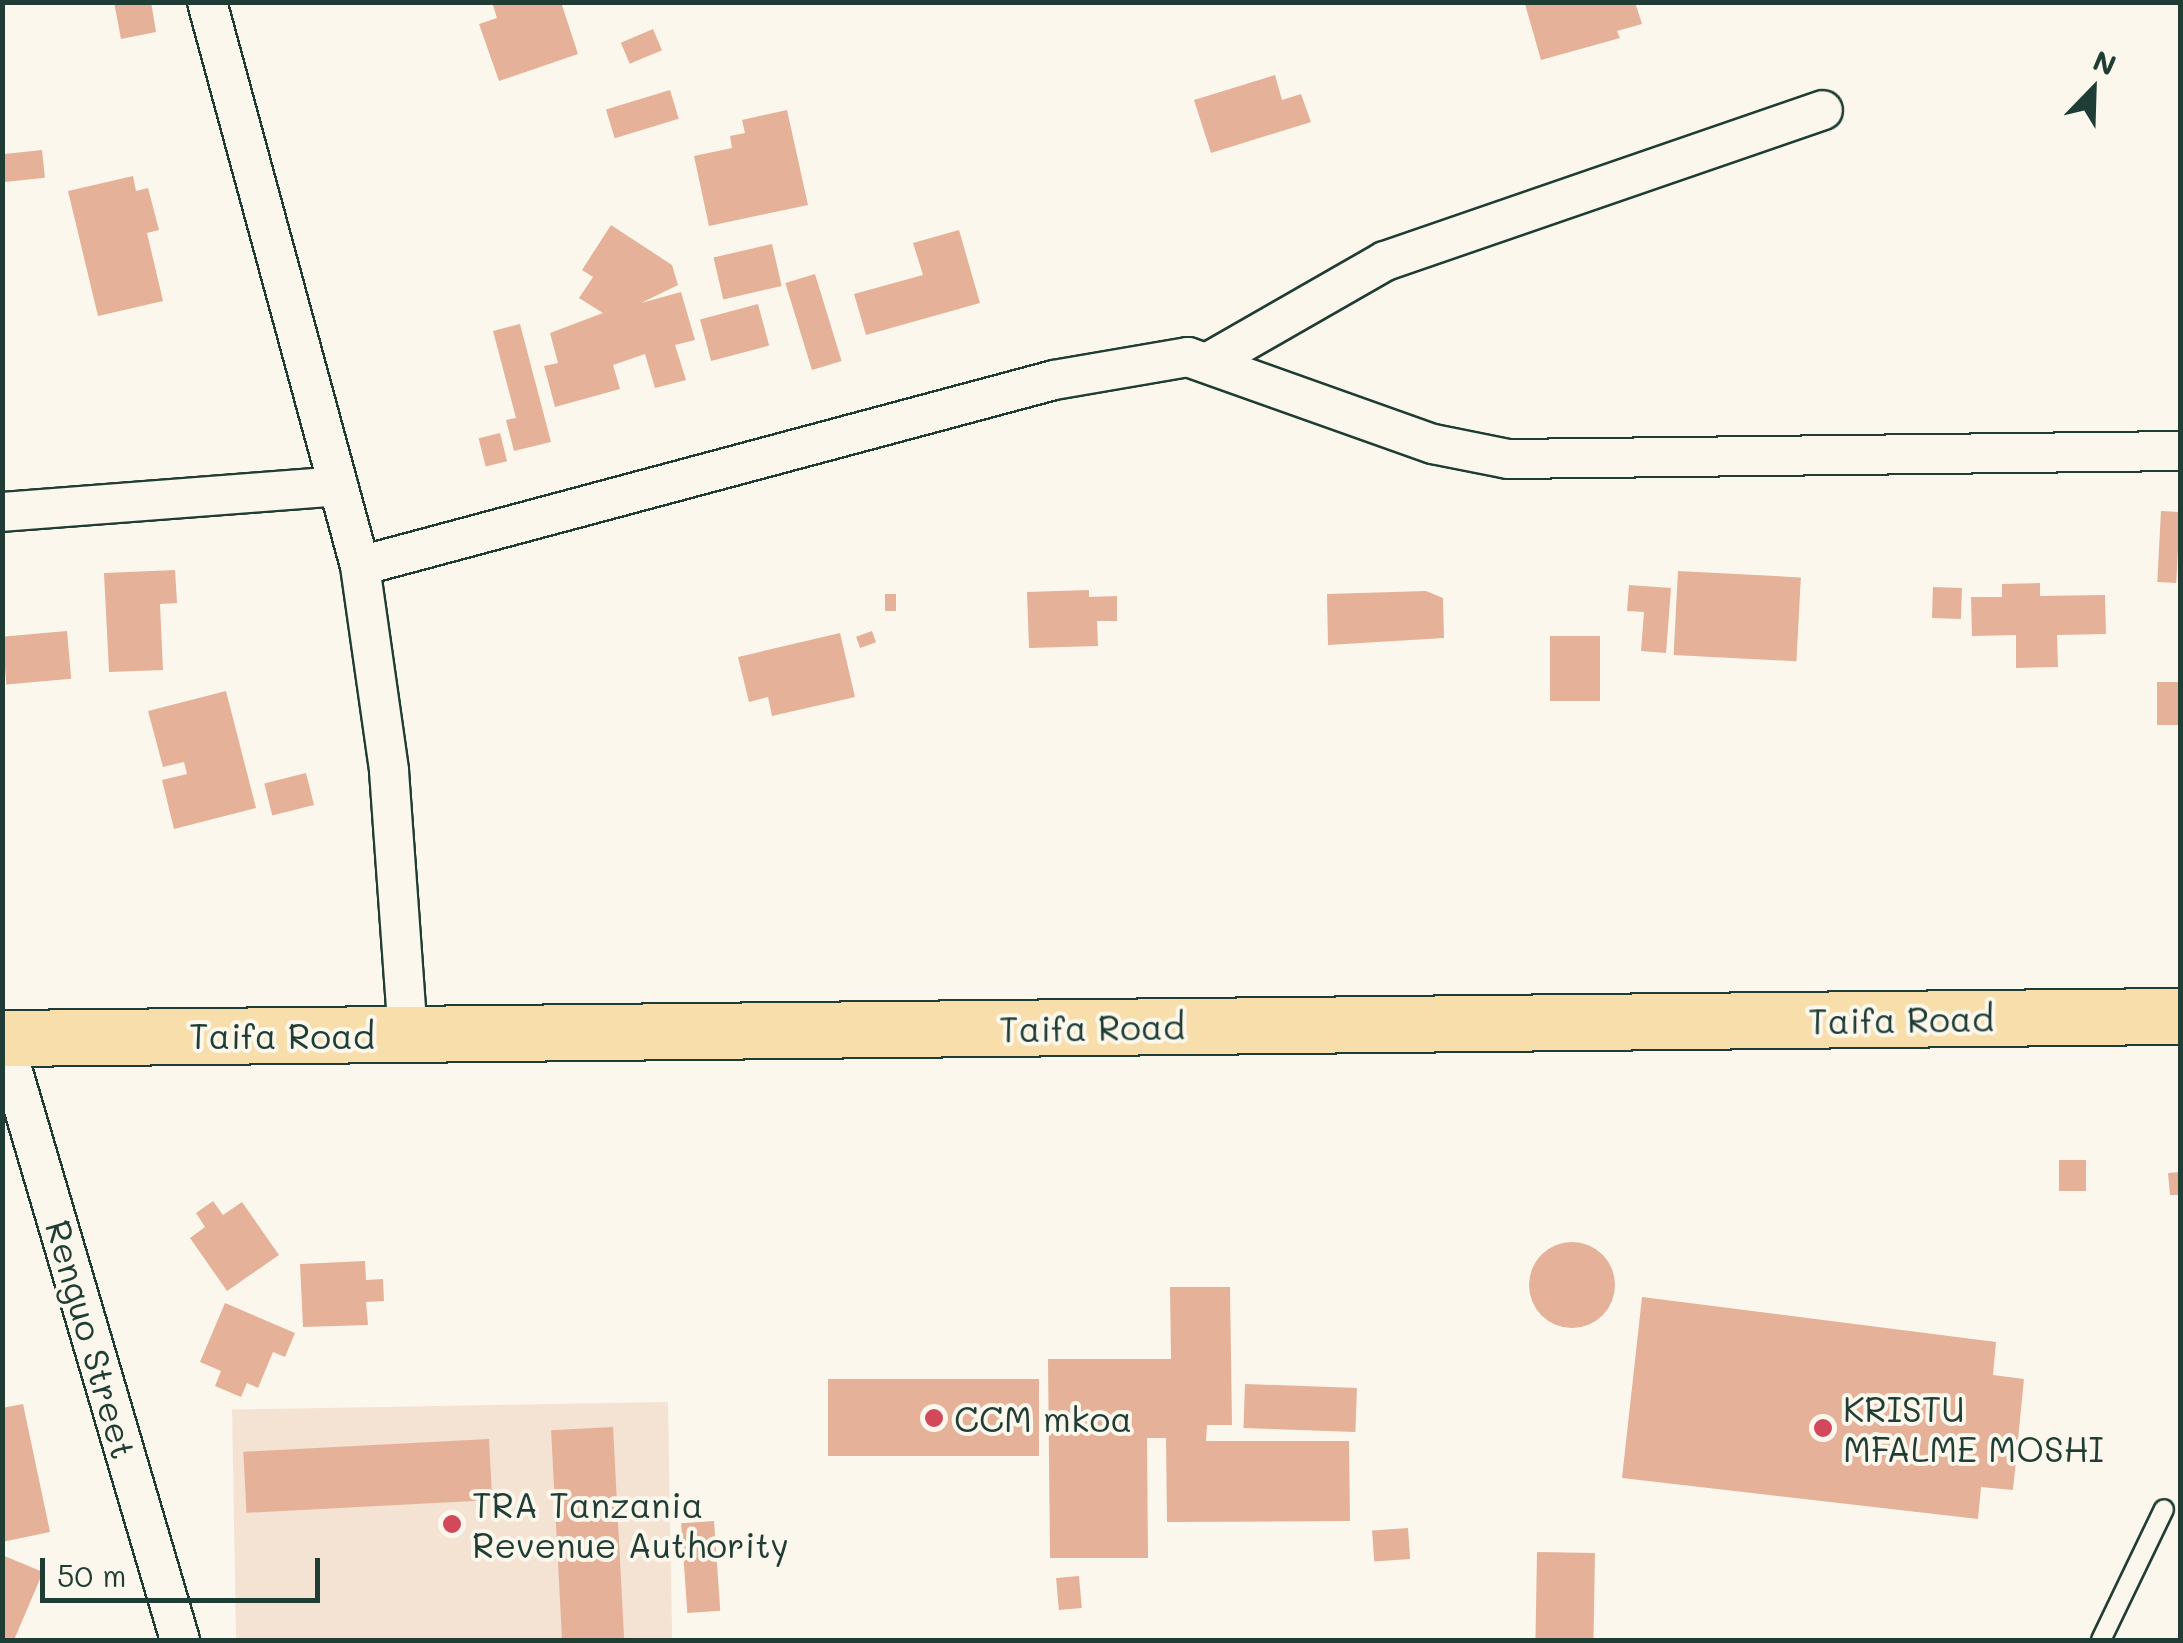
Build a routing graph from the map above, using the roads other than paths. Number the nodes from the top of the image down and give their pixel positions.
1 (206, 2) edge
2 (1823, 110) dead end
3 (1212, 360) junction
4 (2180, 451) edge
5 (338, 486) junction
6 (2, 512) edge
7 (360, 566) junction
8 (2180, 1016) edge
9 (408, 1034) junction
10 (3, 1038) edge
11 (2164, 1510) dead end
12 (180, 1640) edge
13 (2102, 1640) edge

1 - 5 street
2 - 3 street
3 - 4 street
3 - 7 street
5 - 6 street
5 - 7 street
7 - 9 street
8 - 9 highway, Taifa Road
9 - 10 highway, Taifa Road
10 - 12 street, Renguo Street
11 - 13 lane

